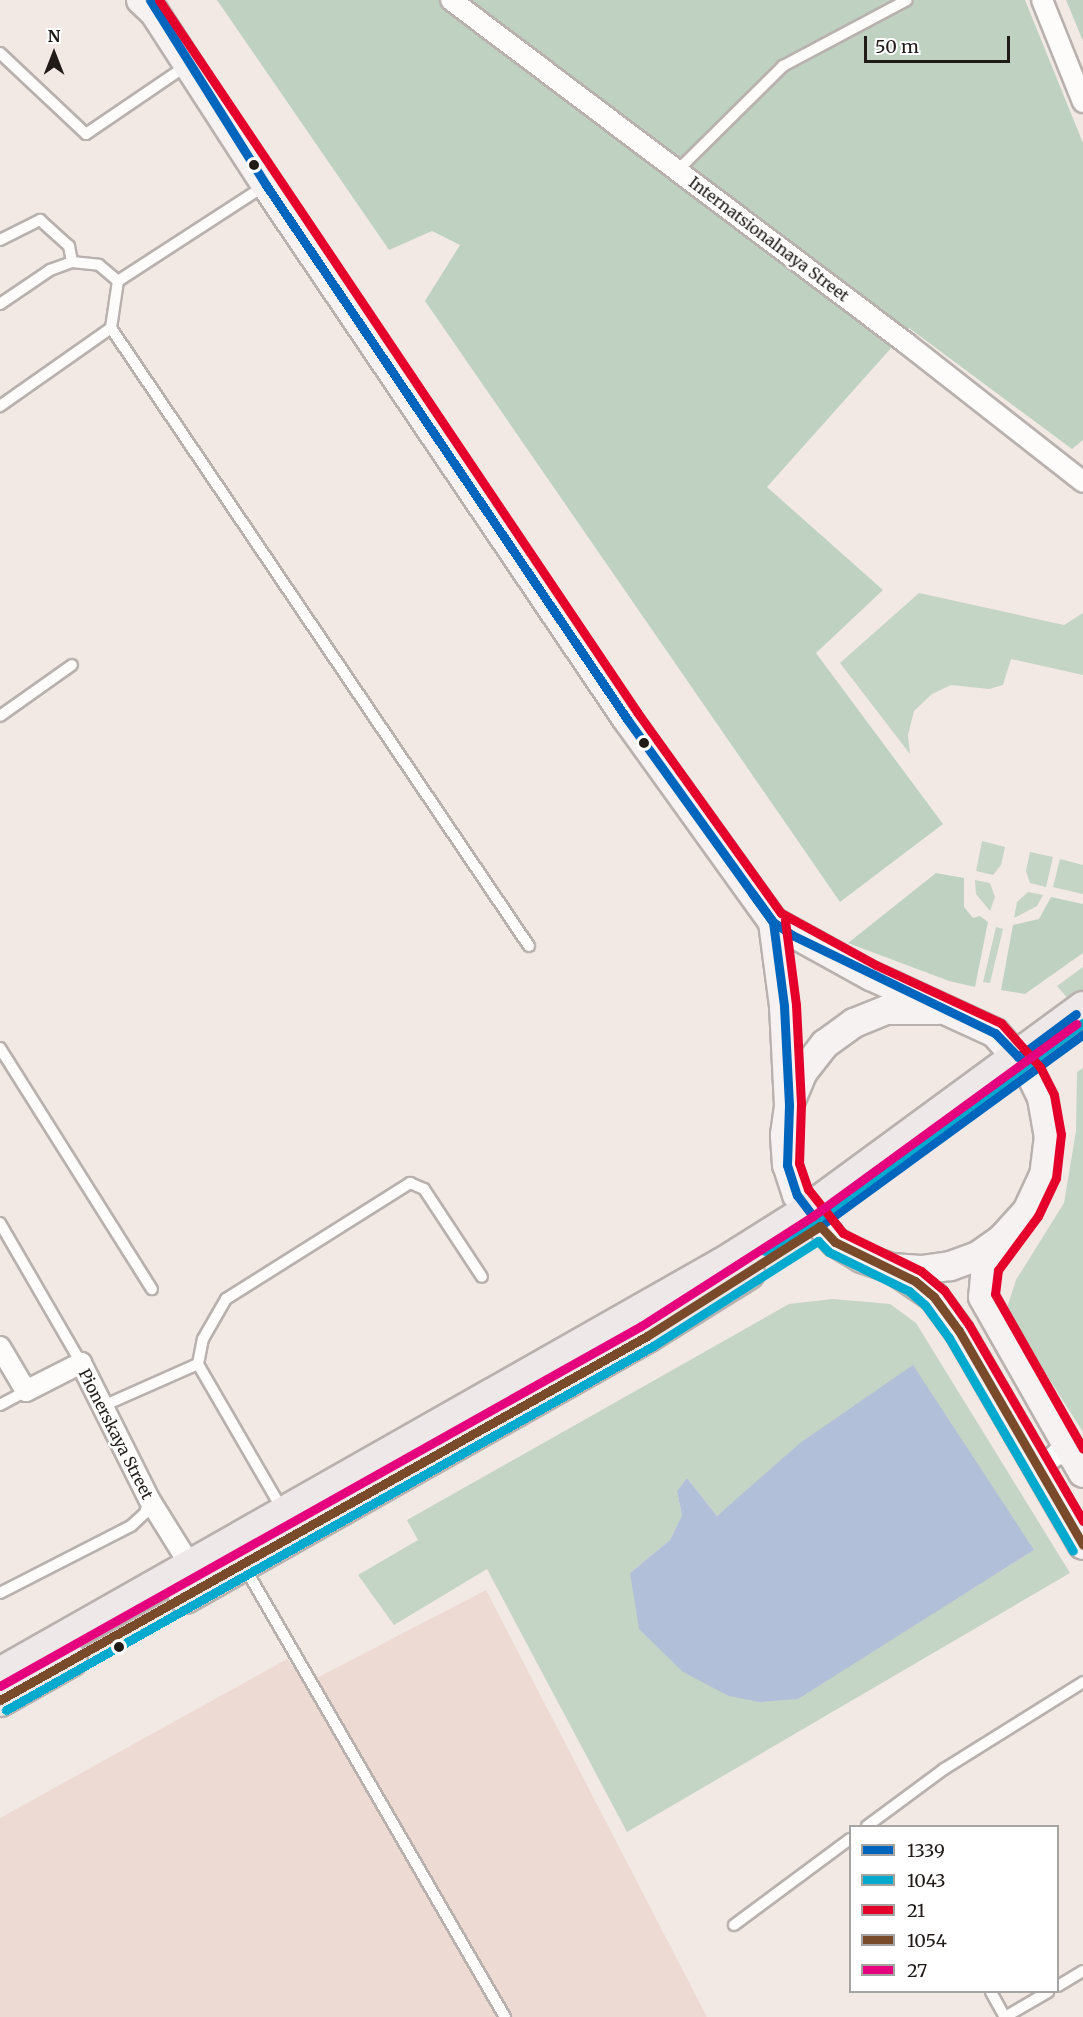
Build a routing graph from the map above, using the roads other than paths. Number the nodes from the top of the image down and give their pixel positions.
1 (451, 0) edge
2 (907, 0) edge
3 (1042, 0) edge
4 (148, 4) edge
5 (0, 54) edge
6 (189, 64) junction
7 (1083, 102) edge
8 (678, 170) junction
9 (266, 185) junction
10 (0, 240) edge
11 (72, 262) junction
12 (118, 281) junction
13 (0, 304) edge
14 (111, 328) junction
15 (0, 406) edge
16 (1083, 482) edge
17 (72, 664) dead end
18 (0, 716) edge
19 (773, 922) junction
20 (529, 946) dead end
21 (1083, 1008) edge
22 (957, 1013) junction
23 (1083, 1034) edge
24 (0, 1048) edge
25 (1024, 1065) junction
26 (789, 1105) junction
27 (814, 1219) junction
28 (0, 1223) edge
29 (1002, 1239) junction
30 (891, 1268) junction
31 (482, 1278) dead end
32 (152, 1289) dead end
33 (0, 1347) edge
34 (81, 1363) junction
35 (198, 1364) junction
36 (26, 1391) junction
37 (0, 1406) edge
38 (103, 1406) junction
39 (1079, 1461) edge
40 (1039, 1470) junction
41 (149, 1499) junction
42 (286, 1515) junction
43 (1083, 1545) edge
44 (243, 1565) junction
45 (192, 1568) junction
46 (0, 1593) edge
47 (0, 1674) edge
48 (1083, 1682) edge
49 (0, 1700) edge
50 (870, 1825) edge
51 (849, 1840) edge
52 (734, 1926) dead end
53 (1083, 1971) edge
54 (1059, 1985) edge
55 (992, 1993) edge
56 (1044, 1993) edge
57 (505, 2017) edge

1 - 8 street, Internatsionalnaya Street
2 - 8 lane
3 - 7 street
4 - 6 street
5 - 6 lane
6 - 9 street
8 - 16 street, Internatsionalnaya Street
9 - 12 lane
9 - 19 street
10 - 11 lane
11 - 12 lane
11 - 13 lane
12 - 14 lane
14 - 15 lane
14 - 20 lane
17 - 18 lane
19 - 22 street
19 - 26 street
21 - 25 main road
22 - 25 street
22 - 26 street
23 - 25 main road
24 - 32 lane
25 - 27 main road
25 - 29 street
26 - 27 street
27 - 30 street
27 - 42 main road
27 - 44 main road
28 - 34 lane
29 - 30 street
29 - 39 street
30 - 40 street
31 - 35 lane
33 - 36 street
34 - 36 street, Pionerskaya Street
34 - 38 street, Pionerskaya Street
35 - 38 lane
35 - 42 lane
36 - 37 lane
38 - 41 street, Pionerskaya Street
39 - 40 street
40 - 43 street
41 - 45 street, Pionerskaya Street
41 - 46 lane
42 - 45 main road
44 - 49 main road
44 - 57 lane
45 - 47 main road
48 - 50 lane
51 - 52 lane
53 - 54 lane
55 - 56 lane

